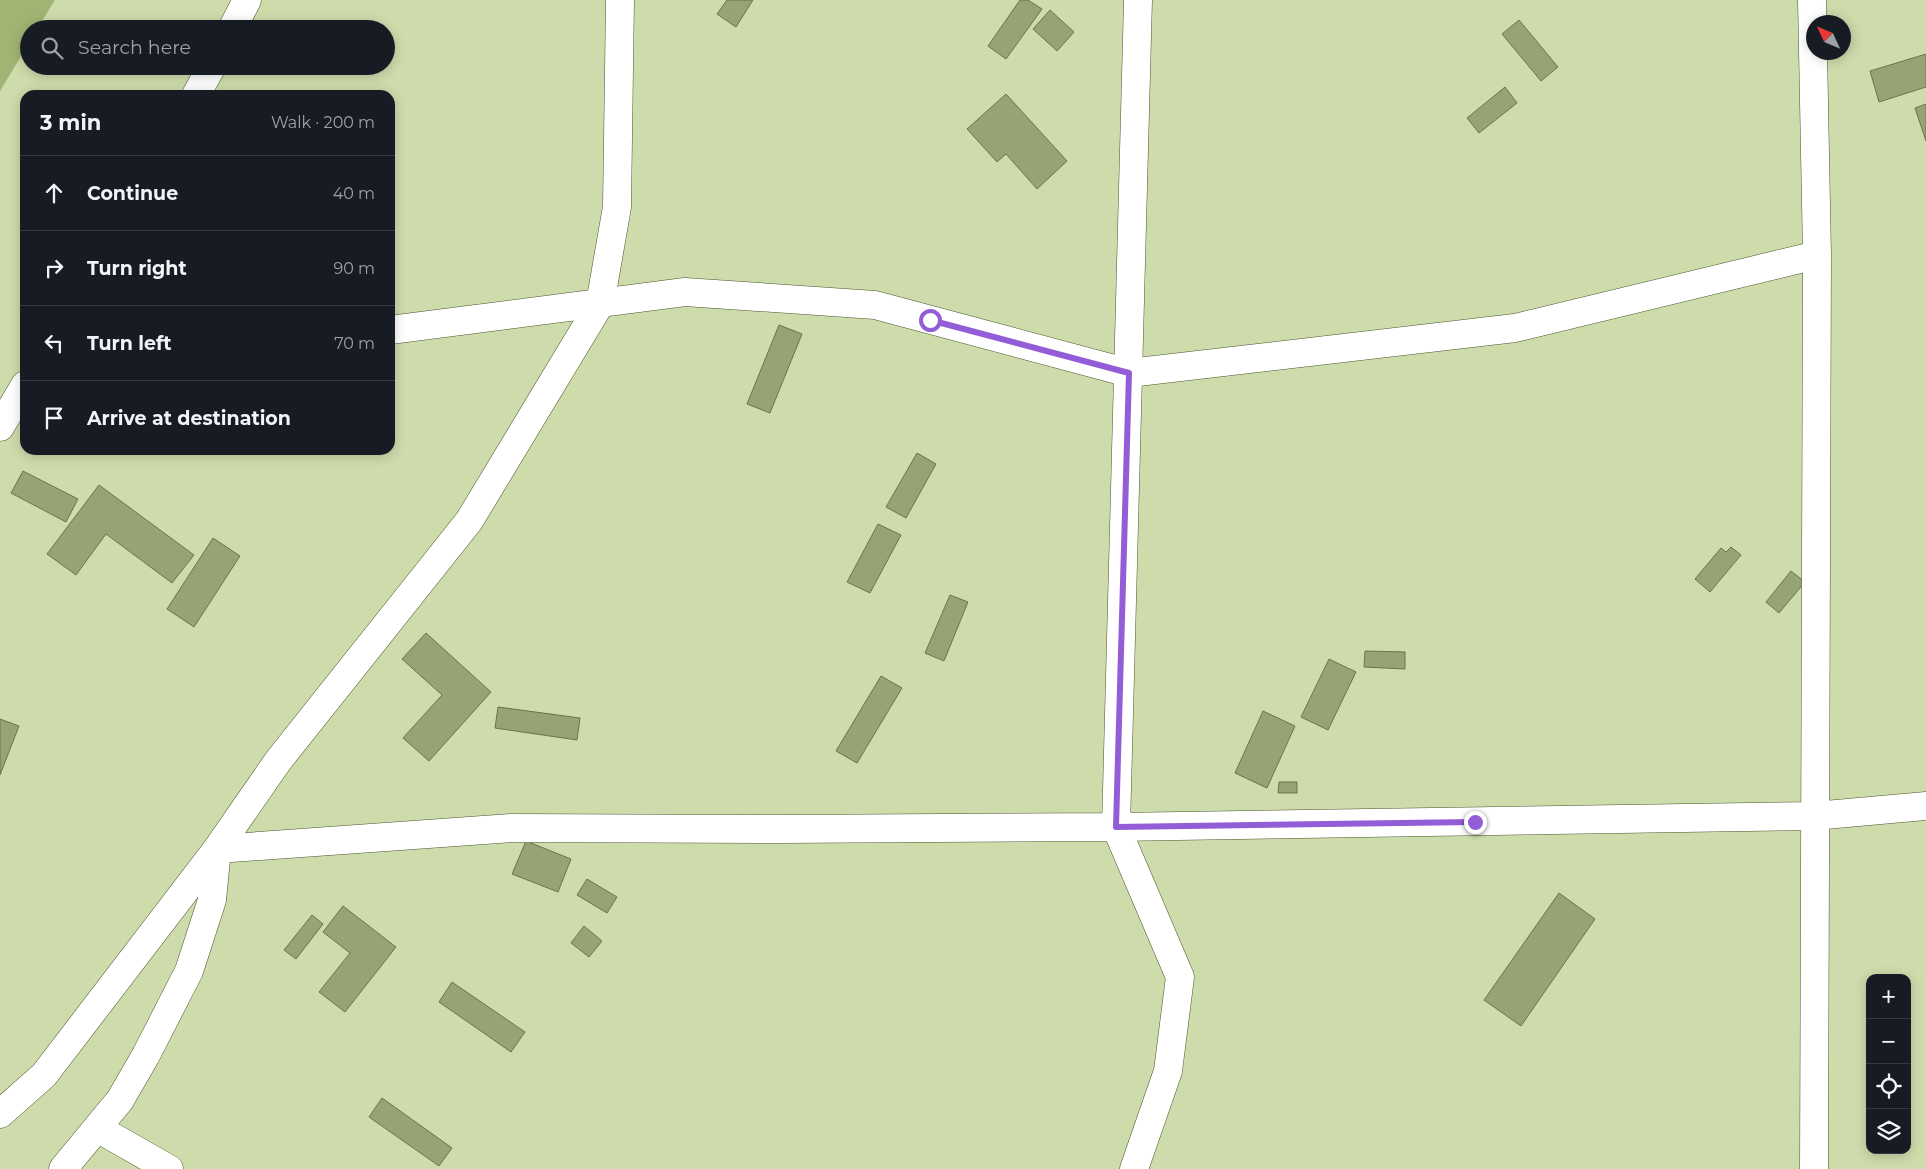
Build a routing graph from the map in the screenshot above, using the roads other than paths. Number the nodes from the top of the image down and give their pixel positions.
1 (247, 0) edge
2 (620, 0) edge
3 (1138, 0) edge
4 (1812, 0) edge
5 (237, 20) edge
6 (207, 75) edge
7 (199, 90) edge
8 (1817, 255) junction
9 (600, 304) junction
10 (395, 329) edge
11 (1129, 373) junction
12 (1926, 806) edge
13 (1814, 816) junction
14 (1116, 827) junction
15 (217, 848) junction
16 (0, 1114) edge
17 (97, 1128) junction
18 (63, 1169) edge
19 (169, 1169) edge
20 (1134, 1169) edge
21 (1814, 1169) edge

1 - 5 street
2 - 9 street
3 - 11 street
4 - 8 street
6 - 7 street
8 - 11 street
8 - 13 street
9 - 10 street
9 - 11 street
9 - 15 street
11 - 14 street
12 - 13 street
13 - 14 street
13 - 21 street
14 - 15 street
14 - 20 street
15 - 16 street
15 - 17 street
17 - 18 street
17 - 19 street

